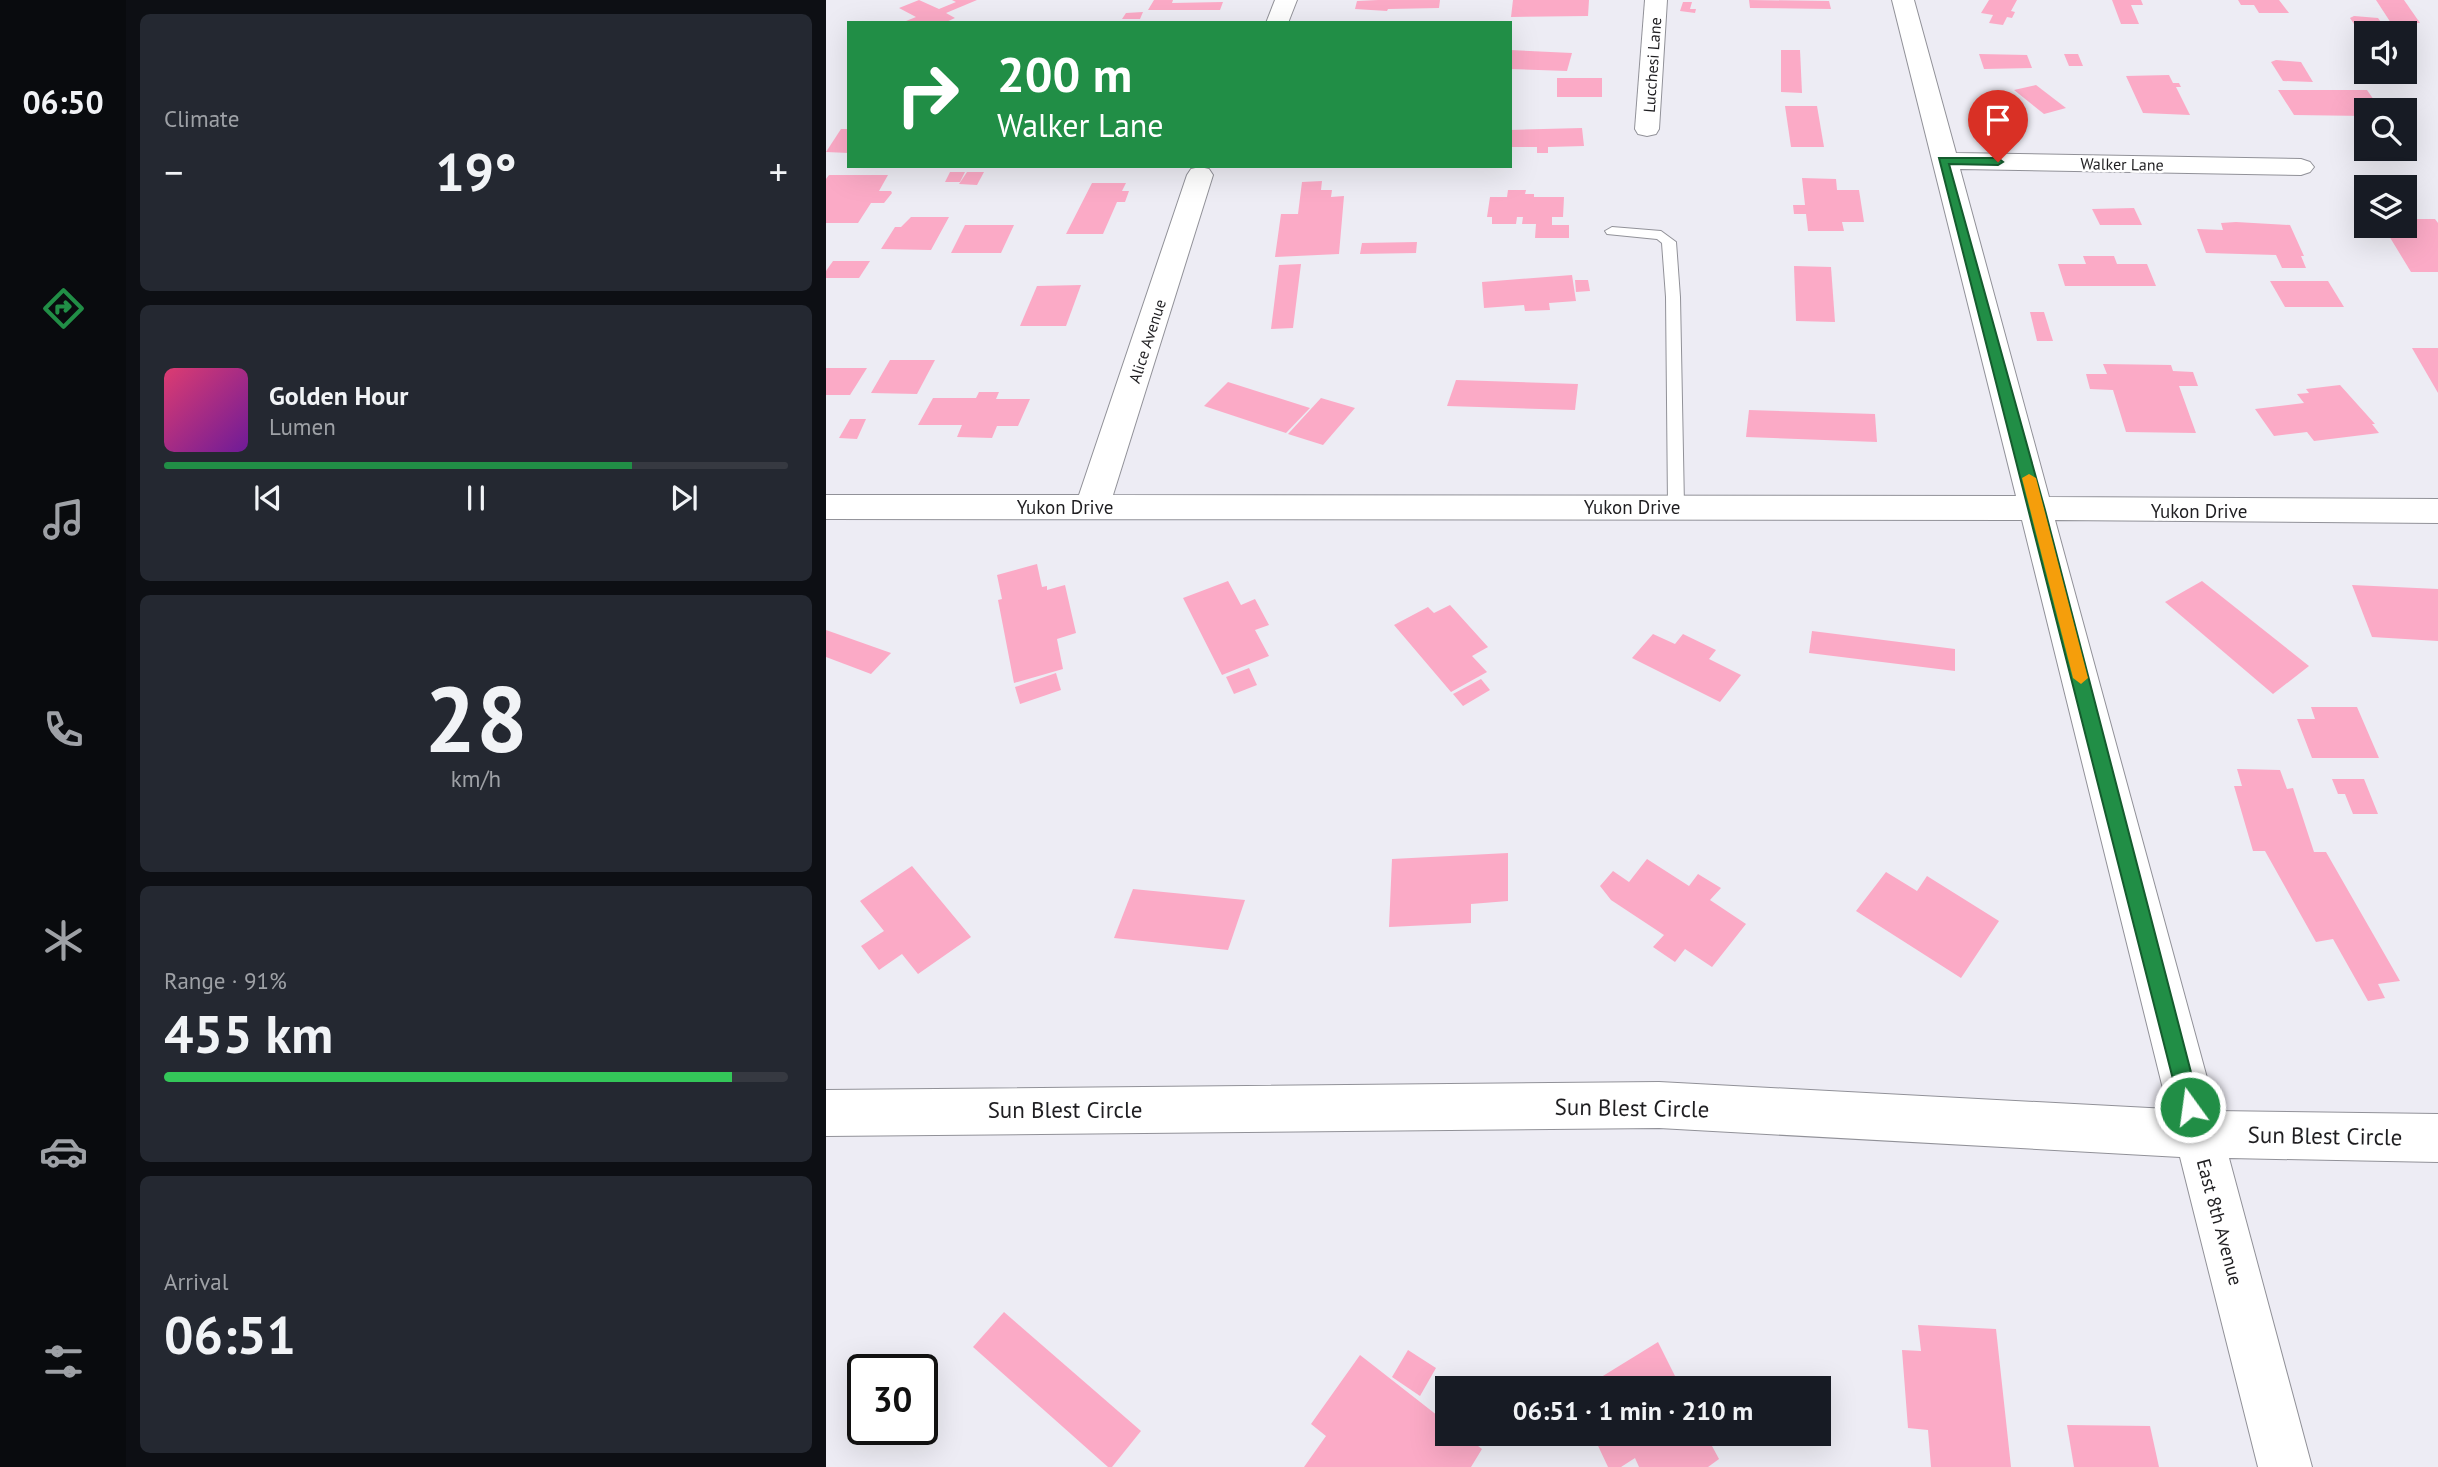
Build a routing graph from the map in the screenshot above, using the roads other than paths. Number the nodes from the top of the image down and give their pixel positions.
1 (1286, 0) edge
2 (1656, 0) edge
3 (1903, 0) edge
4 (1278, 21) edge
5 (1647, 129) dead end
6 (1943, 160) junction
7 (2301, 167) dead end
8 (1200, 175) dead end
9 (1612, 231) dead end
10 (1676, 506) junction
11 (826, 507) edge
12 (1092, 507) junction
13 (2038, 510) junction
14 (2438, 511) edge
15 (826, 1112) edge
16 (2197, 1134) junction
17 (2438, 1138) edge
18 (2285, 1467) edge

1 - 4 street
2 - 5 street, Lucchesi Lane
3 - 6 street, East 8th Avenue
6 - 7 street, Walker Lane
6 - 13 street, East 8th Avenue
8 - 12 street, Alice Avenue
9 - 10 lane
10 - 12 street, Yukon Drive
10 - 13 street, Yukon Drive
11 - 12 street, Yukon Drive
13 - 14 street, Yukon Drive
13 - 16 street, East 8th Avenue
15 - 16 street, Sun Blest Circle
16 - 17 street, Sun Blest Circle
16 - 18 street, East 8th Avenue

